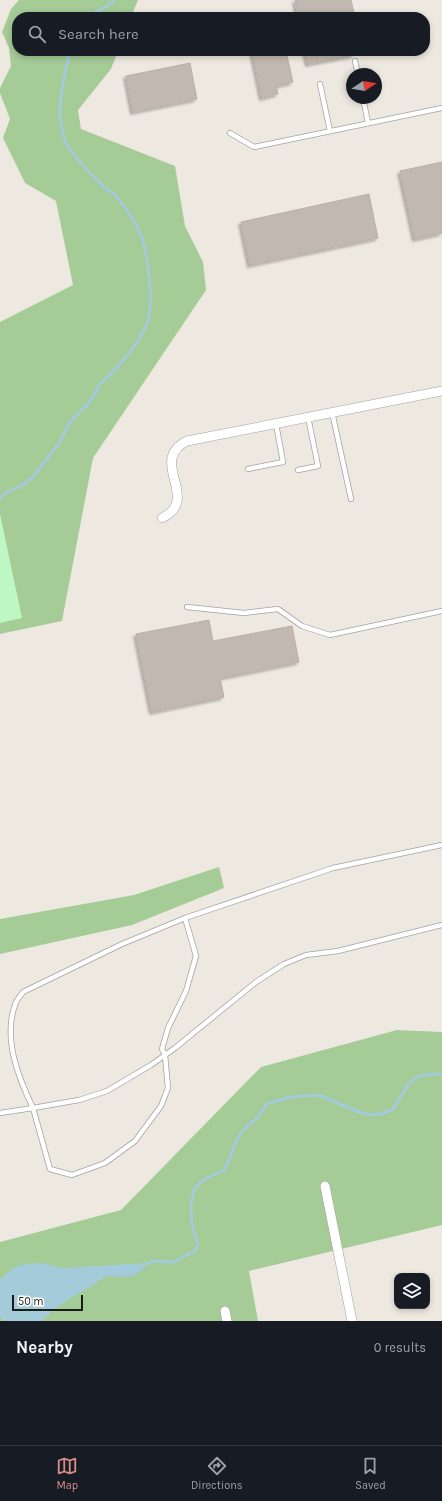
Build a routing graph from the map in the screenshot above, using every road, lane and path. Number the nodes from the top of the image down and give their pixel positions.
1 (355, 60) dead end
2 (357, 68) edge
3 (320, 84) dead end
4 (364, 104) edge
5 (442, 108) edge
6 (368, 123) junction
7 (330, 131) junction
8 (230, 133) dead end
9 (442, 391) edge
10 (332, 412) junction
11 (308, 417) junction
12 (276, 424) junction
13 (248, 468) dead end
14 (298, 470) dead end
15 (351, 500) dead end
16 (162, 518) dead end
17 (187, 607) dead end
18 (442, 611) edge
19 (442, 845) edge
20 (185, 918) junction
21 (442, 925) edge
22 (165, 1055) junction
23 (33, 1108) junction
24 (0, 1113) edge
25 (325, 1186) dead end
26 (225, 1311) dead end
27 (227, 1321) edge
28 (352, 1321) edge

1 - 2 lane
3 - 7 lane
4 - 6 lane
5 - 6 lane
6 - 7 lane
7 - 8 lane
9 - 10 street
10 - 11 street
10 - 15 lane
11 - 12 street
11 - 14 lane
12 - 13 lane
12 - 16 street
17 - 18 lane
19 - 20 lane
20 - 22 lane
20 - 23 lane
21 - 22 lane
22 - 23 lane
22 - 23 lane
23 - 24 lane
25 - 28 street
26 - 27 street

